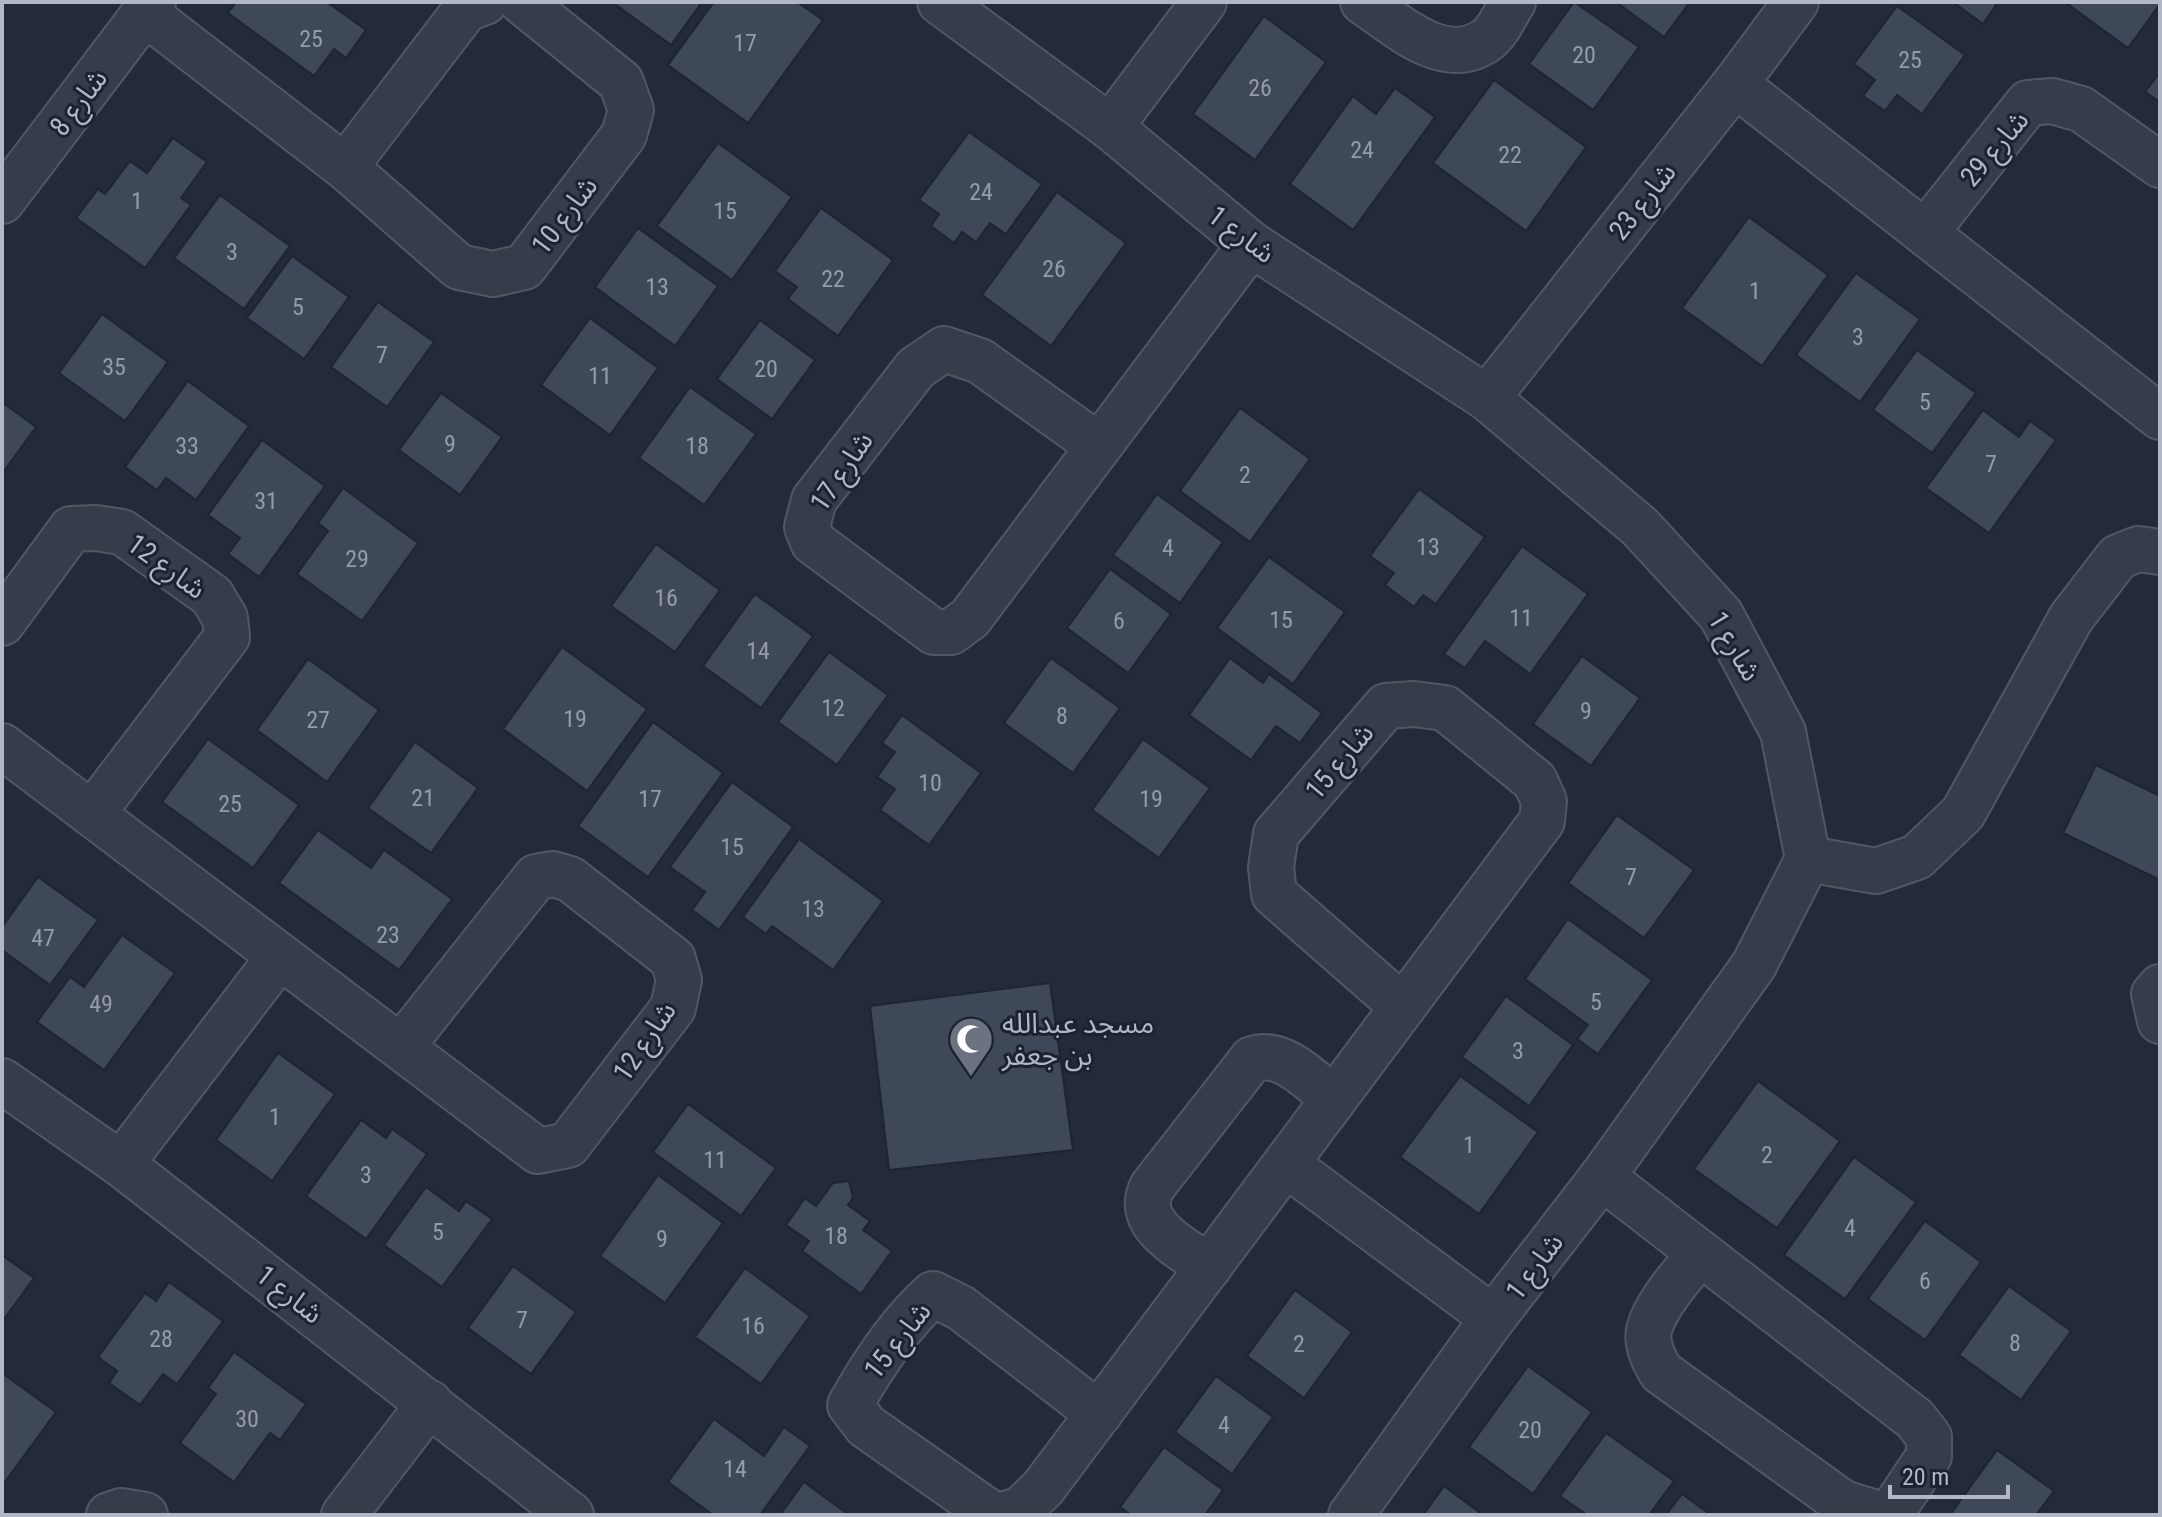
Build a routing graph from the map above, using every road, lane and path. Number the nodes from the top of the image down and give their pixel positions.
1 (485, 2) edge
2 (522, 2) edge
3 (940, 2) edge
4 (1204, 2) edge
5 (1363, 2) edge
6 (1513, 2) edge
7 (1796, 2) edge
8 (149, 8) edge
9 (1735, 84) junction
10 (1110, 127) junction
11 (2160, 165) edge
12 (345, 167) junction
13 (2, 201) edge
14 (1925, 233) junction
15 (1251, 244) junction
16 (1487, 398) junction
17 (2160, 417) edge
18 (1099, 446) junction
19 (2160, 552) edge
20 (2, 623) edge
21 (2, 746) edge
22 (92, 814) junction
23 (1808, 859) junction
24 (280, 956) junction
25 (2160, 987) edge
26 (1403, 1007) junction
27 (2160, 1021) edge
28 (401, 1047) junction
29 (2, 1081) edge
30 (1334, 1099) junction
31 (121, 1164) junction
32 (1286, 1164) junction
33 (1602, 1177) junction
34 (1699, 1255) junction
35 (1209, 1267) junction
36 (1493, 1318) junction
37 (430, 1403) junction
38 (1099, 1414) junction
39 (109, 1515) edge
40 (145, 1515) edge
41 (344, 1515) edge
42 (571, 1515) edge
43 (993, 1515) edge
44 (1001, 1515) edge
45 (1351, 1515) edge

1 - 12 street
2 - 12 street, شارع 10
3 - 10 street, شارع 1
4 - 10 street
5 - 6 street
7 - 9 street, شارع 23
8 - 12 street, شارع 10
8 - 13 street, شارع 8
9 - 14 street
9 - 16 street, شارع 23
10 - 15 street, شارع 1
11 - 14 street, شارع 29
14 - 17 street
15 - 16 street, شارع 1
15 - 18 street, شارع 17
16 - 23 street, شارع 1
18 - 18 street, شارع 17
19 - 23 street
20 - 22 street, شارع 12
21 - 22 street, شارع 12
22 - 24 street, شارع 12
23 - 33 street, شارع 1
24 - 28 street, شارع 12
24 - 31 street
25 - 27 street
26 - 26 street, شارع 15
26 - 30 street, شارع 15
28 - 28 street, شارع 12
29 - 31 street, شارع 1
30 - 32 street, شارع 15
30 - 35 street
31 - 37 street, شارع 1
32 - 35 street, شارع 15
32 - 36 street
33 - 34 street
33 - 36 street, شارع 1
34 - 34 street
35 - 38 street, شارع 15
36 - 45 street, شارع 1
37 - 41 street
37 - 42 street, شارع 1
38 - 43 street, شارع 15
38 - 44 street, شارع 15
39 - 40 street

